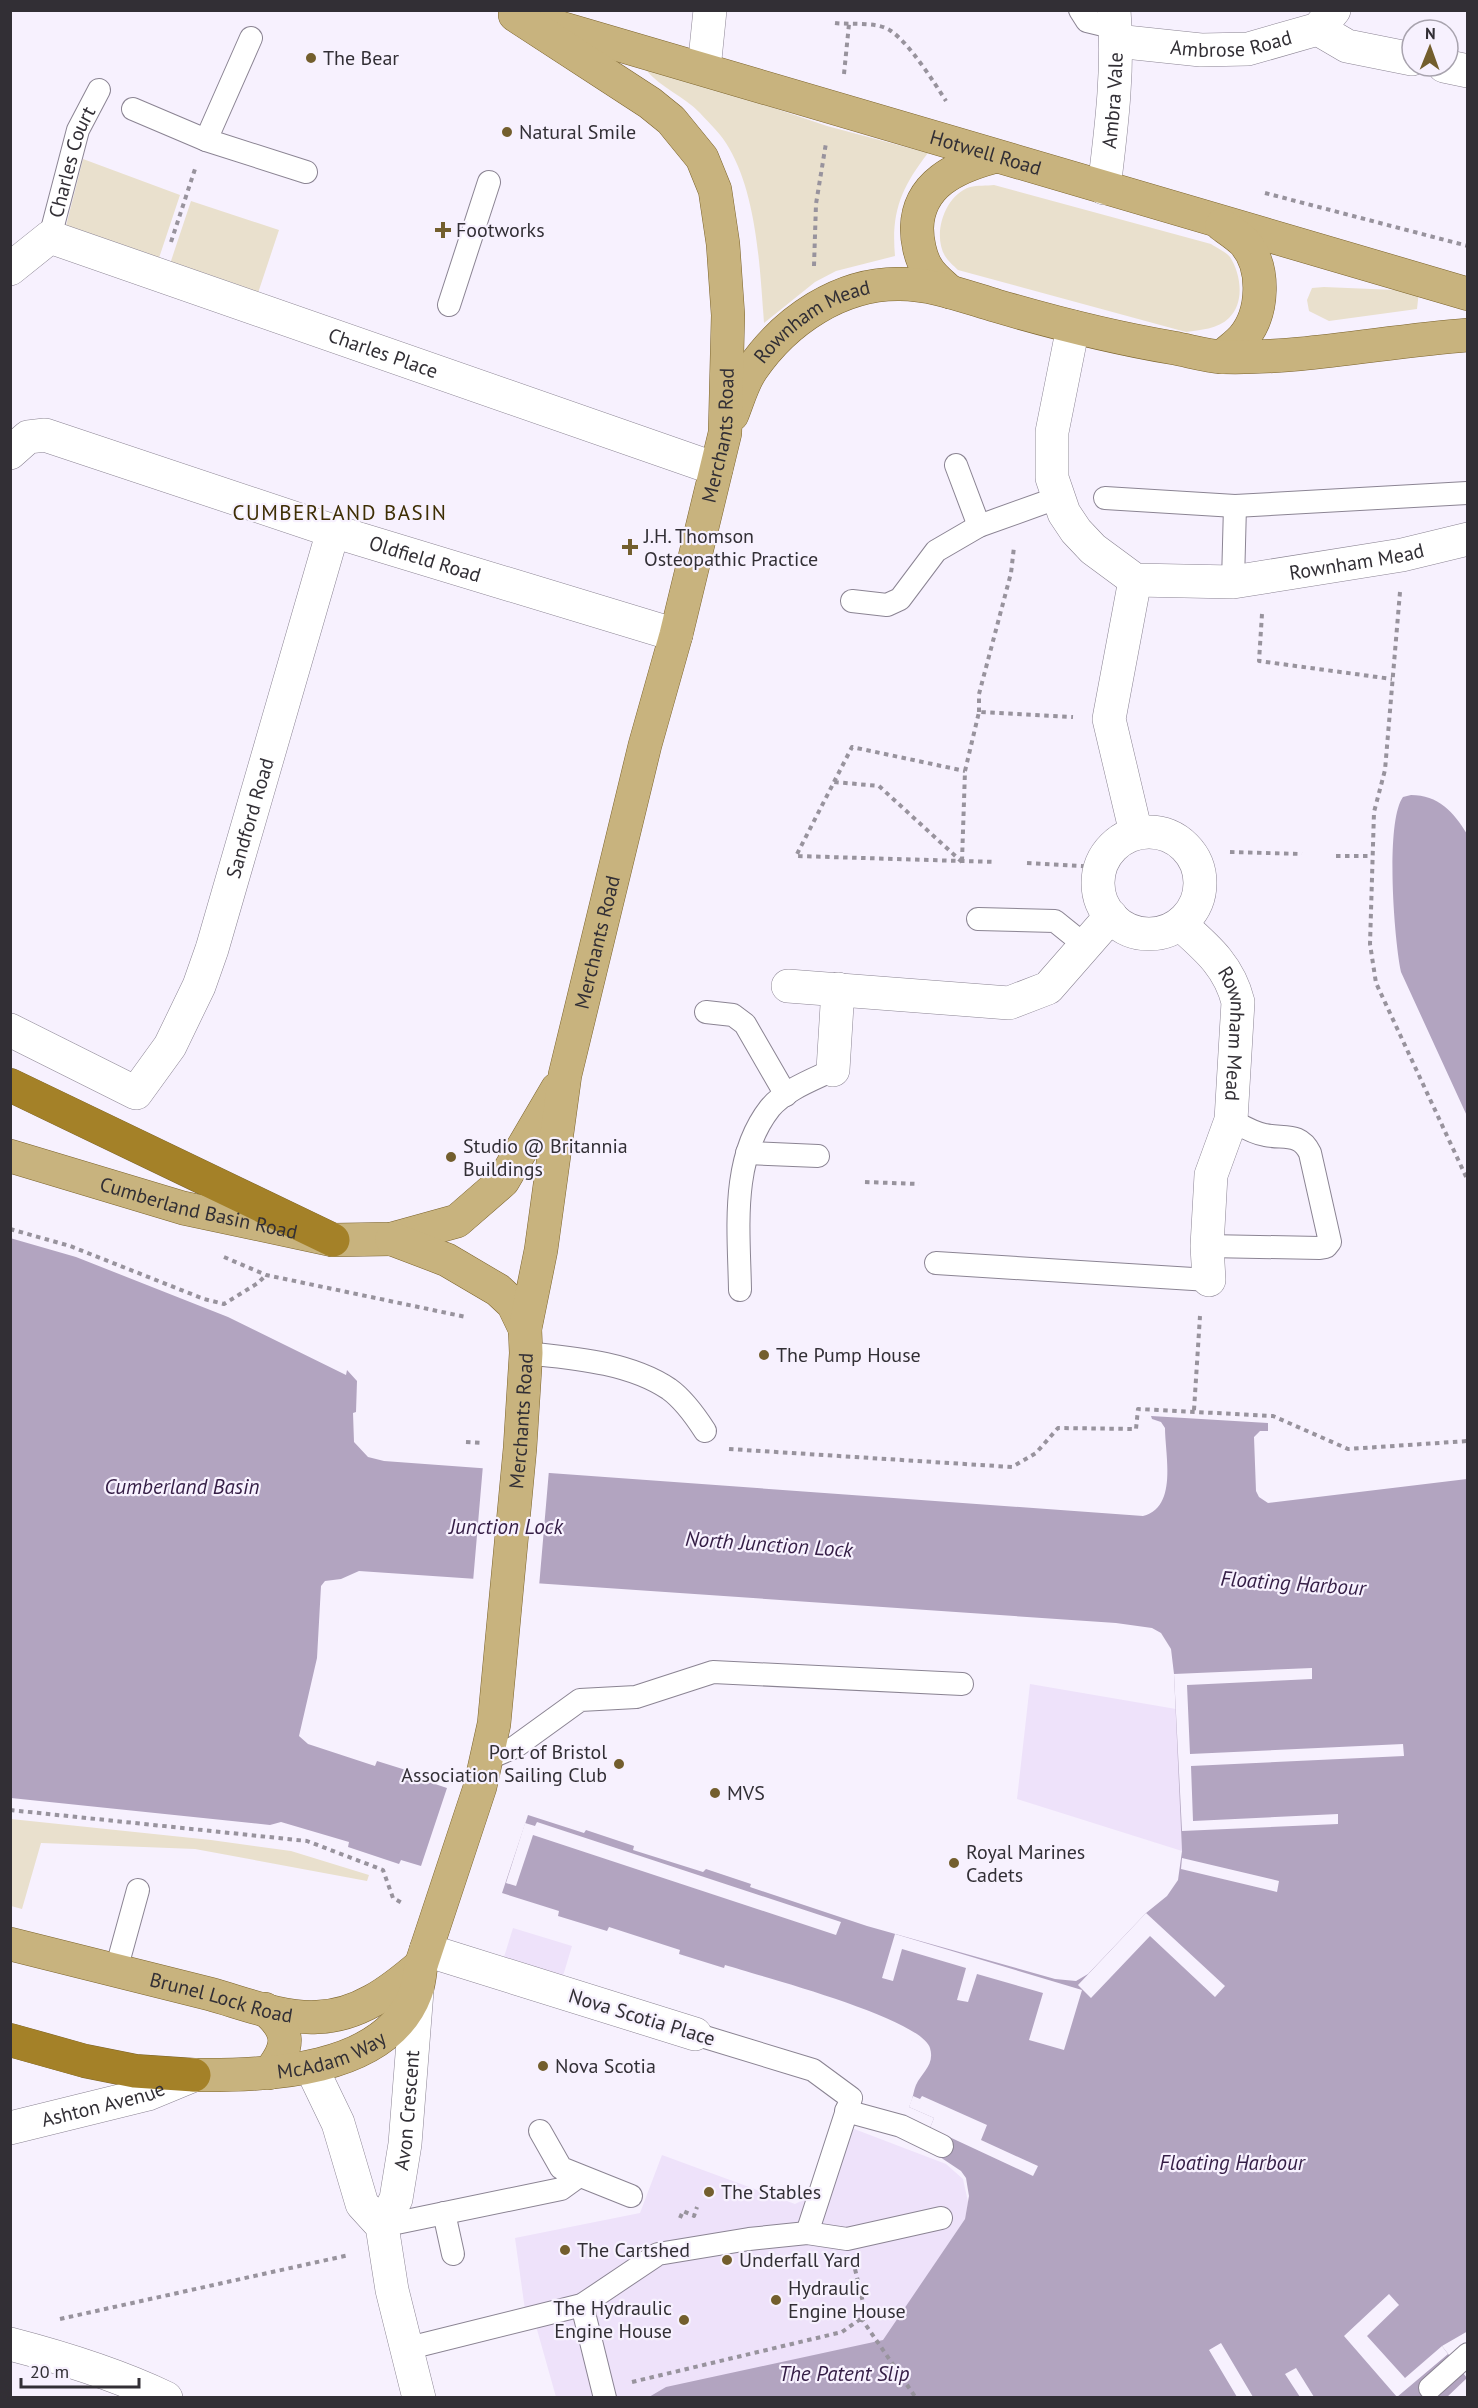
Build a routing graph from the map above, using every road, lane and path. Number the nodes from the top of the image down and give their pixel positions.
1 (710, 10) edge
2 (1080, 10) edge
3 (509, 13) edge
4 (1326, 20) edge
5 (835, 24) dead end
6 (1116, 26) edge
7 (250, 38) dead end
8 (1400, 57) edge
9 (704, 69) junction
10 (99, 90) dead end
11 (133, 109) dead end
12 (206, 140) junction
13 (826, 142) dead end
14 (982, 153) junction
15 (306, 172) dead end
16 (489, 182) dead end
17 (1104, 188) junction
18 (1254, 190) dead end
19 (1221, 223) junction
20 (50, 237) junction
21 (1467, 246) edge
22 (10, 269) edge
23 (161, 274) junction
24 (950, 292) junction
25 (1467, 294) edge
26 (825, 303) junction
27 (449, 305) dead end
28 (1073, 327) junction
29 (1467, 336) edge
30 (1222, 357) junction
31 (725, 433) junction
32 (10, 453) edge
33 (956, 465) dead end
34 (716, 469) junction
35 (1467, 493) edge
36 (1057, 498) junction
37 (1105, 498) dead end
38 (1235, 506) junction
39 (1006, 518) junction
40 (980, 526) junction
41 (333, 531) junction
42 (1467, 539) edge
43 (1402, 555) junction
44 (1248, 579) junction
45 (1135, 580) junction
46 (852, 601) dead end
47 (676, 634) junction
48 (1392, 679) junction
49 (980, 712) junction
50 (1109, 718) junction
51 (965, 771) junction
52 (834, 782) junction
53 (1136, 833) junction
54 (1230, 852) dead end
55 (1302, 854) dead end
56 (1336, 856) dead end
57 (1371, 856) junction
58 (962, 862) junction
59 (996, 862) dead end
60 (1027, 863) dead end
61 (1101, 867) junction
62 (1111, 916) junction
63 (978, 919) dead end
64 (1180, 924) junction
65 (1086, 946) junction
66 (788, 986) dead end
67 (838, 989) junction
68 (706, 1012) dead end
69 (10, 1030) edge
70 (833, 1070) joint
71 (565, 1075) junction
72 (10, 1085) edge
73 (786, 1095) junction
74 (1231, 1120) junction
75 (747, 1153) junction
76 (10, 1156) edge
77 (818, 1156) dead end
78 (1467, 1181) edge
79 (865, 1182) dead end
80 (919, 1184) dead end
81 (10, 1229) edge
82 (392, 1239) junction
83 (333, 1240) junction
84 (1207, 1246) junction
85 (936, 1263) dead end
86 (1209, 1280) junction
87 (740, 1290) dead end
88 (477, 1319) dead end
89 (526, 1341) junction
90 (1194, 1410) junction
91 (705, 1431) joint
92 (1467, 1441) edge
93 (962, 1684) dead end
94 (487, 1759) junction
95 (10, 1810) edge
96 (383, 1870) dead end
97 (138, 1890) dead end
98 (10, 1944) edge
99 (421, 1969) junction
100 (116, 1970) junction
101 (265, 2008) junction
102 (695, 2034) joint
103 (10, 2040) edge
104 (311, 2067) junction
105 (269, 2073) junction
106 (194, 2075) junction
107 (848, 2104) junction
108 (10, 2128) edge
109 (540, 2131) dead end
110 (942, 2146) dead end
111 (579, 2176) junction
112 (631, 2196) dead end
113 (697, 2207) dead end
114 (683, 2211) dead end
115 (444, 2213) junction
116 (941, 2218) dead end
117 (807, 2233) junction
118 (384, 2237) junction
119 (847, 2239) junction
120 (453, 2254) dead end
121 (582, 2305) junction
122 (861, 2318) junction
123 (57, 2319) dead end
124 (10, 2344) edge
125 (405, 2349) junction
126 (1467, 2354) edge
127 (1430, 2388) dead end
128 (604, 2393) edge
129 (166, 2397) edge
130 (419, 2397) edge
131 (916, 2397) edge

1 - 9 street
2 - 6 lane
3 - 9 main road, Hotwell Road
3 - 31 main road, Merchants Road
4 - 6 street, Ambrose Road
4 - 8 street
5 - 14 path
6 - 17 street, Ambra Vale
7 - 12 lane
9 - 14 main road, Hotwell Road
10 - 20 lane, Charles Court
11 - 12 lane
12 - 15 lane
12 - 23 path
13 - 26 path
14 - 17 main road, Hotwell Road
14 - 24 main road
16 - 27 lane
17 - 19 main road, Hotwell Road
18 - 21 path
19 - 25 main road, Hotwell Road
19 - 30 main road
20 - 22 street
20 - 23 street, Charles Place
23 - 34 street, Charles Place
24 - 26 main road, Rownham Mead
24 - 28 main road, Rownham Mead
26 - 31 main road, Rownham Mead
28 - 30 main road, Rownham Mead
28 - 36 street
29 - 30 main road, Rownham Mead
31 - 34 main road, Merchants Road
32 - 41 street, Oldfield Road
33 - 40 lane
34 - 47 main road, Merchants Road
35 - 38 lane
36 - 39 lane
36 - 45 street
37 - 38 lane
38 - 44 lane
39 - 40 lane
39 - 49 path
40 - 46 lane
41 - 47 street, Oldfield Road
41 - 69 street, Sandford Road
42 - 43 street, Rownham Mead
43 - 44 street, Rownham Mead
43 - 48 path
44 - 45 street, Rownham Mead
44 - 48 path
45 - 50 street
47 - 71 main road, Merchants Road
48 - 57 path
49 - 50 path
49 - 51 path
50 - 53 street
51 - 52 path
51 - 58 path
52 - 58 path
52 - 58 path
53 - 61 street
53 - 64 street
54 - 55 path
56 - 57 path
57 - 78 path
58 - 59 path
60 - 61 path
61 - 62 street
62 - 64 street
62 - 65 street
63 - 65 lane
64 - 74 street, Rownham Mead
65 - 67 street
66 - 67 street
67 - 70 street
68 - 73 lane
70 - 73 lane
71 - 82 main road, Cumberland Basin Road
71 - 89 main road, Merchants Road
72 - 83 highway
73 - 75 lane
74 - 84 street, Rownham Mead
74 - 84 lane
75 - 77 lane
75 - 87 lane
76 - 83 main road, Cumberland Basin Road
79 - 80 path
81 - 88 path
82 - 83 main road, Cumberland Basin Road
82 - 89 main road, Cumberland Basin Road
84 - 86 street, Rownham Mead
85 - 86 lane
86 - 90 path
89 - 91 lane
89 - 94 main road, Merchants Road
90 - 91 path
90 - 92 path
93 - 94 lane
94 - 99 main road, Merchants Road
95 - 96 path
97 - 100 lane
98 - 100 main road, Brunel Lock Road
99 - 101 main road, Brunel Lock Road
99 - 102 street, Nova Scotia Place
99 - 104 main road, McAdam Way
99 - 118 street, Avon Crescent
100 - 101 main road, Brunel Lock Road
101 - 105 main road
102 - 107 lane, Nova Scotia Place
103 - 106 highway
104 - 105 main road, McAdam Way
104 - 118 street
105 - 106 main road, McAdam Way
106 - 108 street, Ashton Avenue
107 - 110 lane
107 - 117 lane
109 - 111 lane
111 - 112 lane
111 - 115 lane
113 - 114 path
115 - 118 lane
115 - 120 lane
116 - 119 lane
117 - 119 lane
117 - 121 lane
118 - 123 path
118 - 125 street
119 - 122 path
121 - 125 lane
121 - 128 lane
122 - 128 path
122 - 131 path
124 - 129 street
125 - 130 street
126 - 127 lane

